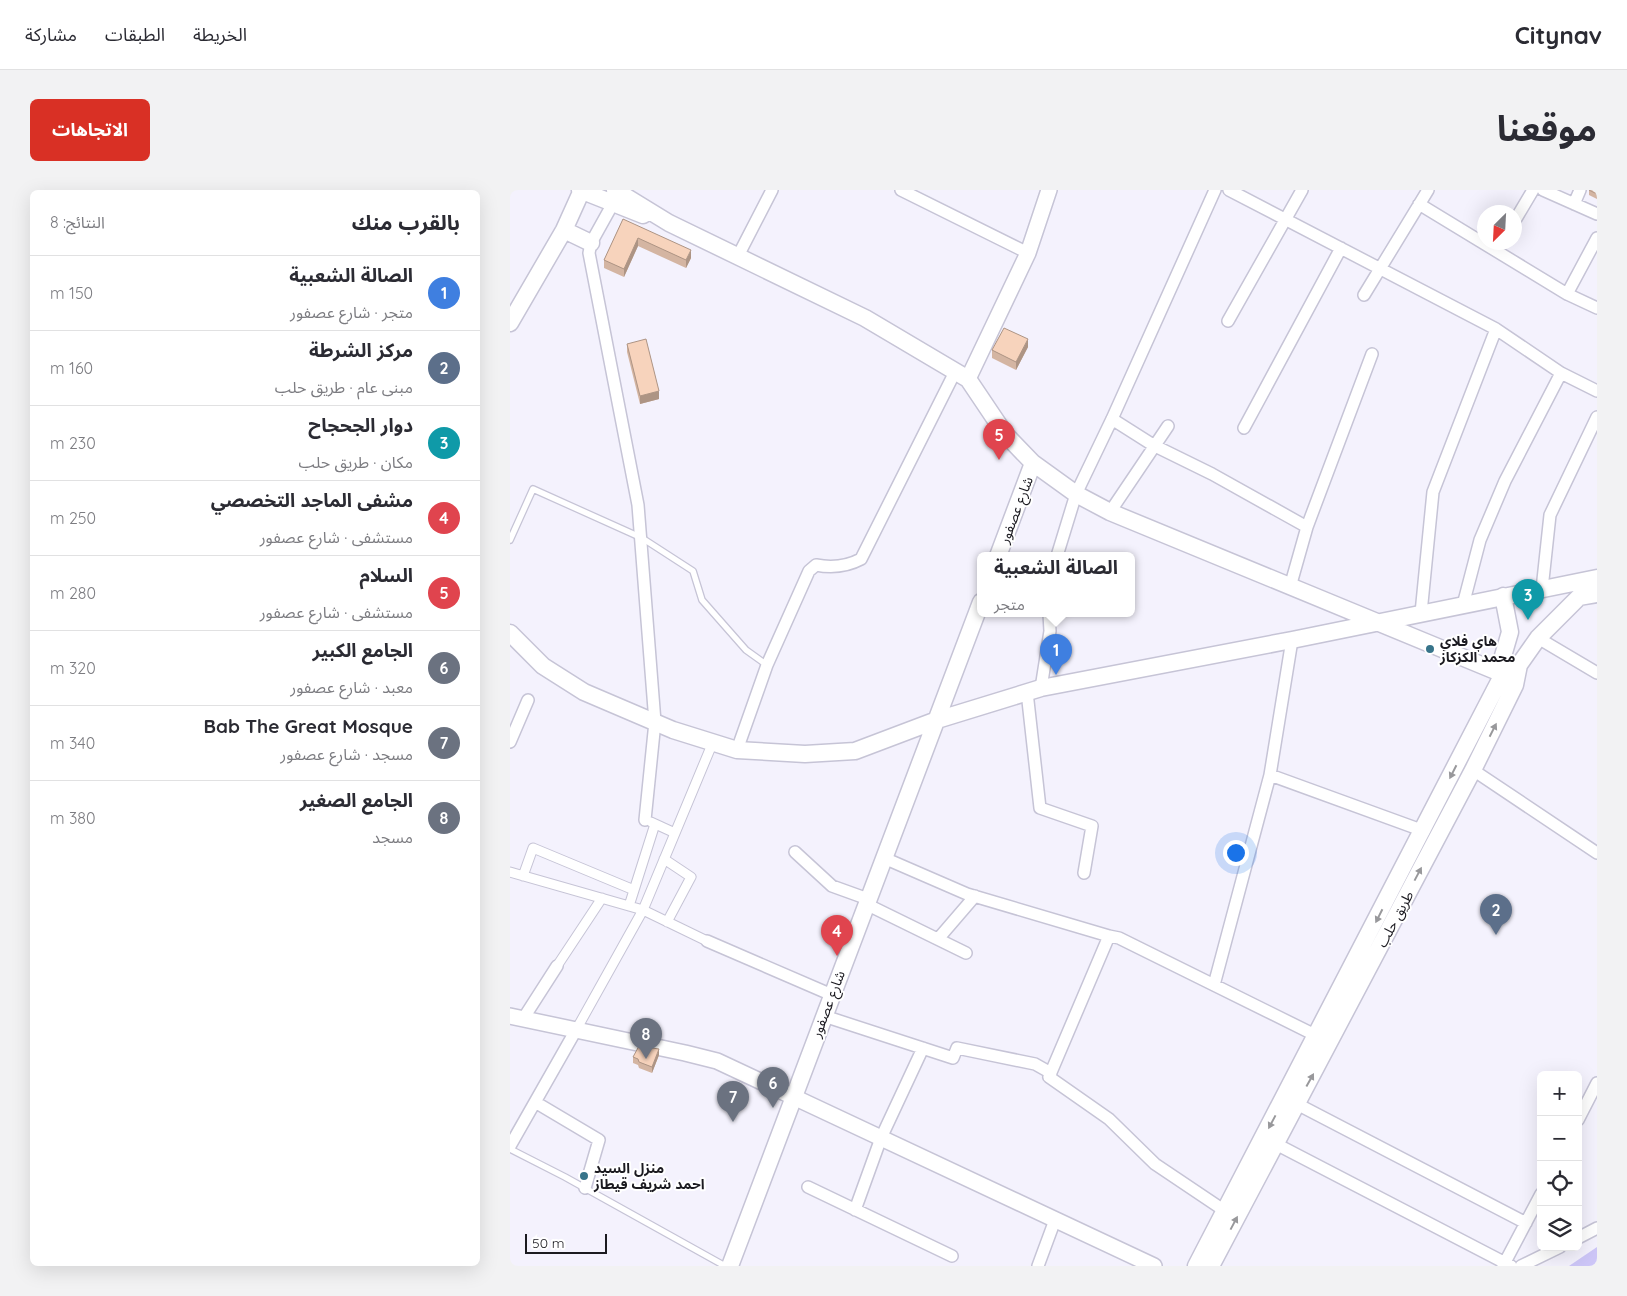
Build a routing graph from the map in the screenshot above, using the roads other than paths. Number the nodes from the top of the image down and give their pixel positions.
1 (581, 190) edge
2 (772, 190) edge
3 (901, 190) edge
4 (1049, 190) edge
5 (1215, 190) edge
6 (1229, 190) edge
7 (1302, 190) edge
8 (1428, 190) edge
9 (1533, 190) edge
10 (1543, 190) edge
11 (1580, 190) edge
12 (617, 194) edge
13 (1419, 204) junction
14 (1574, 204) junction
15 (1522, 209) edge
16 (1597, 214) edge
17 (1284, 219) junction
18 (564, 230) junction
19 (1477, 235) edge
20 (1597, 238) edge
21 (591, 242) junction
22 (1341, 248) junction
23 (1504, 250) edge
24 (1028, 253) junction
25 (738, 256) junction
26 (1380, 269) junction
27 (1567, 294) junction
28 (1364, 295) dead end
29 (1597, 308) edge
30 (1228, 321) dead end
31 (510, 323) edge
32 (1496, 329) junction
33 (1372, 354) dead end
34 (1561, 373) junction
35 (962, 375) junction
36 (1597, 391) edge
37 (1597, 417) edge
38 (1112, 419) junction
39 (1168, 426) dead end
40 (1244, 428) dead end
41 (1153, 445) junction
42 (1033, 463) junction
43 (1076, 494) junction
44 (1110, 512) junction
45 (1307, 527) junction
46 (642, 538) junction
47 (510, 540) edge
48 (1000, 552) edge
49 (1058, 552) edge
50 (1597, 578) edge
51 (1571, 583) junction
52 (1290, 587) junction
53 (1542, 588) junction
54 (1597, 594) edge
55 (1503, 596) junction
56 (1579, 597) junction
57 (1463, 605) junction
58 (977, 613) edge
59 (1421, 613) junction
60 (1049, 617) edge
61 (1378, 622) junction
62 (510, 633) edge
63 (1538, 638) junction
64 (1292, 640) junction
65 (1503, 656) junction
66 (767, 665) junction
67 (1519, 665) junction
68 (1597, 673) edge
69 (1503, 674) junction
70 (1034, 690) junction
71 (528, 700) dead end
72 (937, 720) junction
73 (655, 722) junction
74 (510, 742) edge
75 (713, 742) junction
76 (738, 750) junction
77 (1473, 770) junction
78 (1270, 776) junction
79 (650, 822) junction
80 (1424, 831) junction
81 (676, 833) junction
82 (795, 852) dead end
83 (1597, 853) edge
84 (884, 858) junction
85 (664, 859) junction
86 (510, 872) edge
87 (1084, 873) dead end
88 (523, 876) junction
89 (634, 890) junction
90 (975, 896) junction
91 (602, 898) junction
92 (867, 901) junction
93 (629, 906) junction
94 (643, 910) junction
95 (667, 922) junction
96 (1109, 936) junction
97 (938, 939) junction
98 (707, 941) joint
99 (966, 953) dead end
100 (557, 966) joint
101 (1214, 985) junction
102 (832, 995) junction
103 (824, 1016) junction
104 (517, 1017) edge
105 (576, 1030) junction
106 (1317, 1036) junction
107 (923, 1048) junction
108 (1051, 1074) junction
109 (1597, 1083) edge
110 (793, 1096) junction
111 (535, 1102) junction
112 (1297, 1104) junction
113 (1580, 1116) edge
114 (881, 1138) junction
115 (1276, 1144) junction
116 (510, 1148) edge
117 (808, 1187) dead end
118 (585, 1188) junction
119 (1537, 1202) edge
120 (855, 1210) junction
121 (1225, 1211) junction
122 (1055, 1220) junction
123 (1526, 1223) junction
124 (1597, 1228) edge
125 (1582, 1236) edge
126 (1552, 1251) edge
127 (952, 1256) dead end
128 (1506, 1265) edge
129 (725, 1266) edge
130 (730, 1266) edge
131 (1038, 1266) edge
132 (1154, 1266) edge
133 (1196, 1266) edge
134 (1211, 1266) edge
135 (1521, 1266) edge

1 - 12 main road
1 - 18 main road
2 - 25 street
3 - 24 street
4 - 24 street
5 - 38 street
6 - 17 street
7 - 17 street
8 - 13 street
9 - 15 street
10 - 14 street
11 - 14 street
12 - 21 street
12 - 25 main road
13 - 19 street
13 - 26 street
14 - 16 street
17 - 22 street
17 - 30 street
18 - 21 main road
18 - 31 main road
20 - 27 street
21 - 46 street
22 - 26 street
22 - 40 street
23 - 27 street
24 - 35 street
25 - 35 main road
26 - 28 street
26 - 32 street
27 - 29 street
32 - 34 street
32 - 59 street
33 - 45 street
34 - 36 street
34 - 57 street
35 - 42 main road
35 - 66 street
37 - 53 street
38 - 41 street
38 - 43 street
39 - 41 street
41 - 44 street
41 - 45 street
42 - 43 main road
42 - 48 main road, شارع عصفور
43 - 44 main road
43 - 49 street
44 - 52 main road
45 - 52 street
46 - 47 lane
46 - 66 lane
46 - 73 street
50 - 51 main road
51 - 53 main road
51 - 56 main road
52 - 61 main road
53 - 55 main road
54 - 56 main road
55 - 57 main road
55 - 65 main road
56 - 63 main road, طريق حلب
57 - 59 main road
58 - 72 main road, شارع عصفور
59 - 61 main road
60 - 70 street
61 - 64 main road
61 - 69 main road
62 - 73 main road
63 - 67 main road, طريق حلب
63 - 68 street
64 - 70 main road
64 - 78 street
65 - 67 main road
65 - 69 main road
66 - 76 street
77 -> 67 main road, طريق حلب
69 -> 80 main road
70 - 72 main road
70 - 87 street
71 - 74 street
72 - 76 main road
72 - 84 main road, شارع عصفور
73 - 75 main road
73 - 79 street
75 - 76 main road
75 - 81 street
77 - 83 street
112 -> 77 main road, طريق حلب
78 - 80 street
78 - 101 street
79 - 81 street
79 - 89 street
80 -> 106 main road
81 - 85 street
82 - 92 street
84 - 90 street
84 - 92 main road, شارع عصفور
85 - 94 street
85 - 95 street
86 - 88 street
88 - 89 street
88 - 91 street
89 - 93 street
90 - 96 street
90 - 97 street
91 - 93 street
91 - 100 street
92 - 97 street
92 - 102 main road, شارع عصفور
93 - 94 street
94 - 95 street
94 - 105 street
95 - 98 street
96 - 101 street
96 - 108 street
97 - 99 street
98 - 102 street
100 - 104 street
101 - 106 street
102 - 103 main road, شارع عصفور
103 - 107 street
103 - 110 main road, شارع عصفور
104 - 105 street
105 - 110 street
105 - 111 street
106 -> 121 main road
107 - 108 street
107 - 114 street
108 - 121 street
109 - 113 street
110 - 114 street
110 - 130 main road, شارع عصفور
111 - 116 street
111 - 118 street
112 - 115 main road, طريق حلب
112 - 123 street
114 - 120 street
114 - 122 street
115 - 128 street
134 -> 115 main road, طريق حلب
116 - 118 lane
117 - 120 street
118 - 129 lane
119 - 123 street
120 - 127 street
121 - 133 main road
122 - 131 street
122 - 132 street
123 - 128 street
124 - 125 street
126 - 135 street

